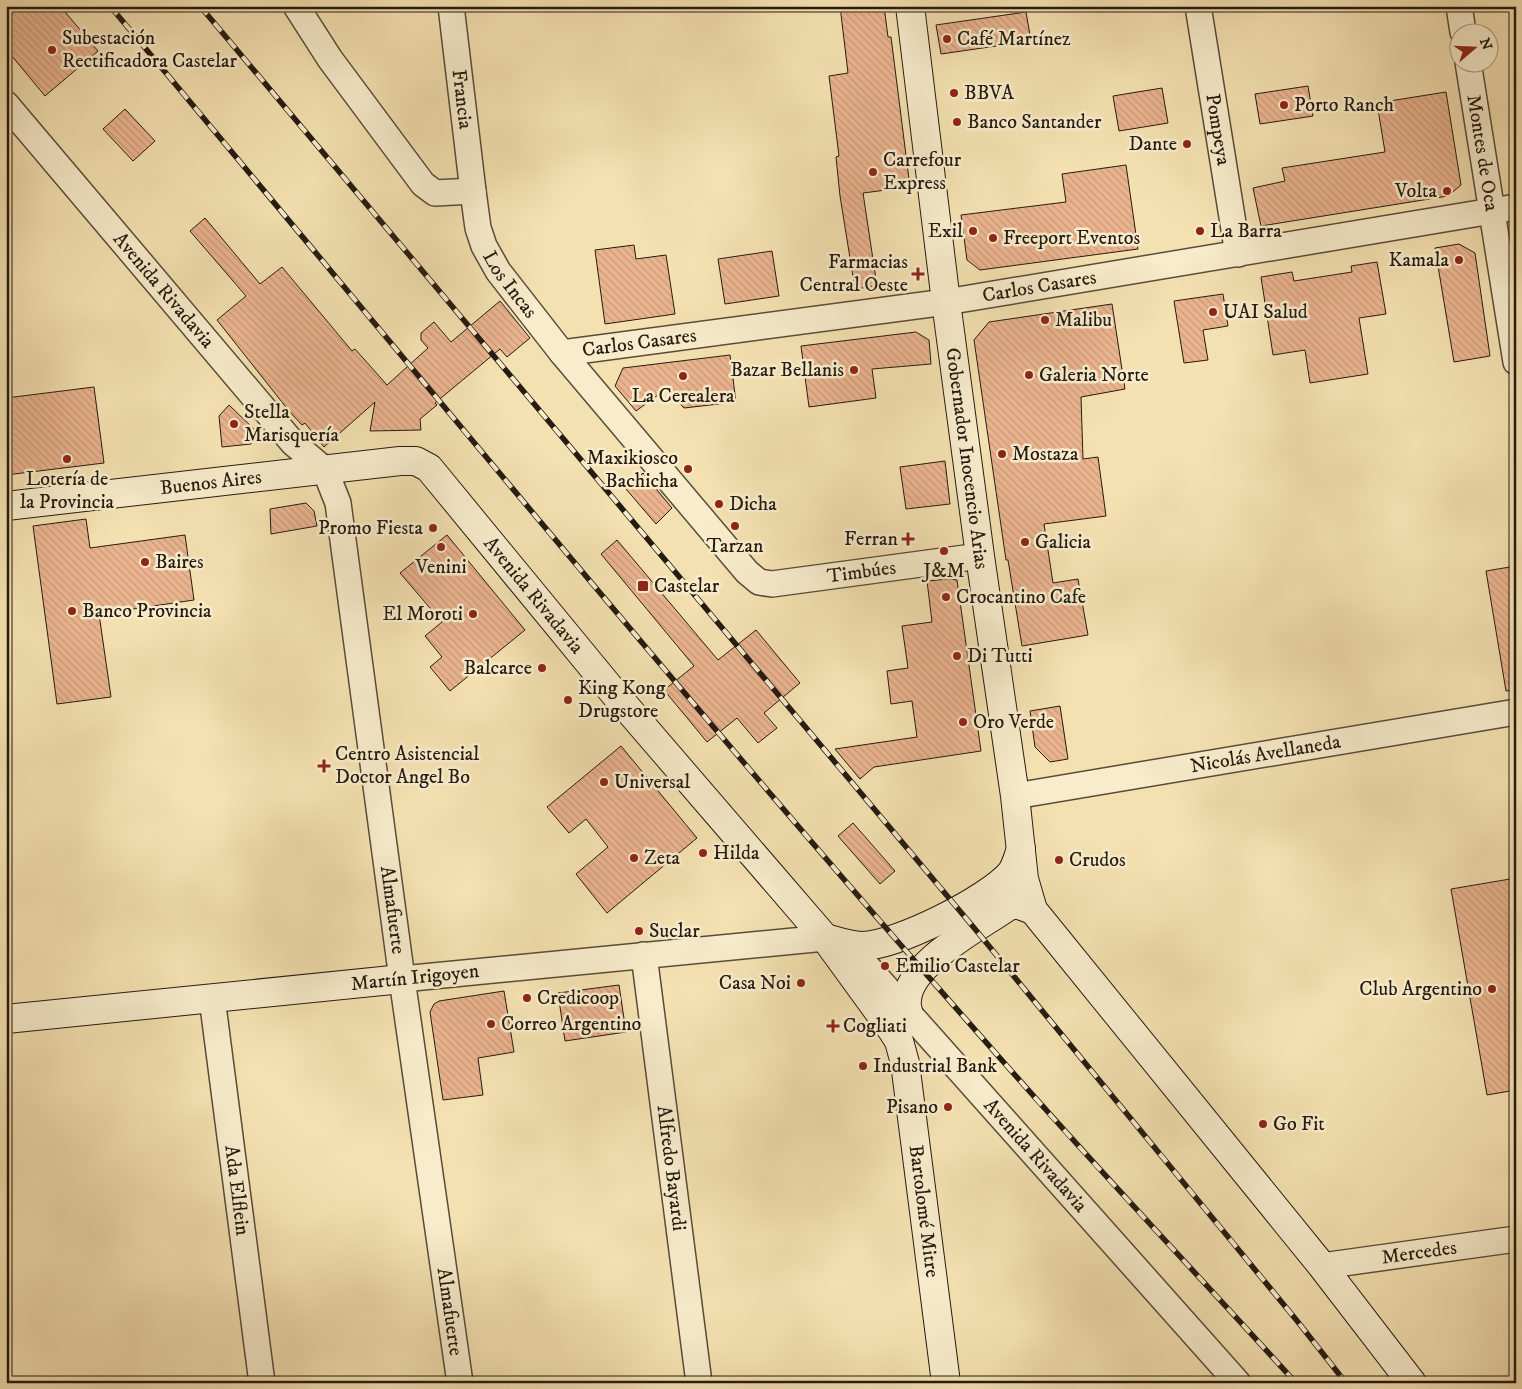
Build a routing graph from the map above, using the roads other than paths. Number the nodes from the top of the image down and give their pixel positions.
1 (296, 6) edge
2 (450, 6) edge
3 (910, 6) edge
4 (1198, 6) edge
5 (1459, 6) edge
6 (1462, 22) edge
7 (1470, 72) edge
8 (6, 104) edge
9 (472, 191) junction
10 (1504, 209) edge
11 (1238, 254) junction
12 (946, 302) junction
13 (562, 353) junction
14 (1516, 362) edge
15 (416, 461) joint
16 (325, 470) junction
17 (6, 506) edge
18 (980, 556) junction
19 (747, 572) joint
20 (1516, 712) edge
21 (1015, 796) junction
22 (1021, 849) junction
23 (1033, 910) junction
24 (825, 938) junction
25 (644, 955) junction
26 (402, 979) junction
27 (212, 998) junction
28 (909, 1015) junction
29 (6, 1019) edge
30 (899, 1041) joint
31 (1516, 1239) edge
32 (1322, 1266) junction
33 (262, 1383) edge
34 (460, 1383) edge
35 (699, 1383) edge
36 (946, 1383) edge
37 (1238, 1383) edge
38 (1412, 1383) edge

1 - 9 street
2 - 9 street, Francia
3 - 12 street, Gobernador Inocencio Arias
4 - 11 street, Pompeya
5 - 6 street
7 - 10 street, Montes de Oca
8 - 16 street, Avenida Rivadavia
9 - 13 street, Los Incas
10 - 11 street, Carlos Casares
10 - 14 street, Montes de Oca
11 - 12 street, Carlos Casares
12 - 13 street, Carlos Casares
12 - 18 street, Gobernador Inocencio Arias
13 - 19 street, Los Incas
15 - 16 street, Buenos Aires
15 - 24 street, Avenida Rivadavia
16 - 17 street, Buenos Aires
16 - 26 street, Almafuerte
18 - 19 street, Timbúes
18 - 21 street, Gobernador Inocencio Arias
20 - 21 street, Nicolás Avellaneda
21 - 22 street, Gobernador Inocencio Arias
22 - 23 street, Gobernador Inocencio Arias
22 - 24 street
23 - 28 street
23 - 32 street
24 - 25 street, Martín Irigoyen
24 - 28 street, Avenida Rivadavia
24 - 30 street, Avenida Rivadavia
25 - 26 street, Martín Irigoyen
25 - 35 street, Alfredo Bayardi
26 - 27 street, Martín Irigoyen
26 - 34 street, Almafuerte
27 - 29 street, Martín Irigoyen
27 - 33 street, Ada Elflein
28 - 37 street, Avenida Rivadavia
30 - 36 street, Bartolomé Mitre
31 - 32 street, Mercedes
32 - 38 street

